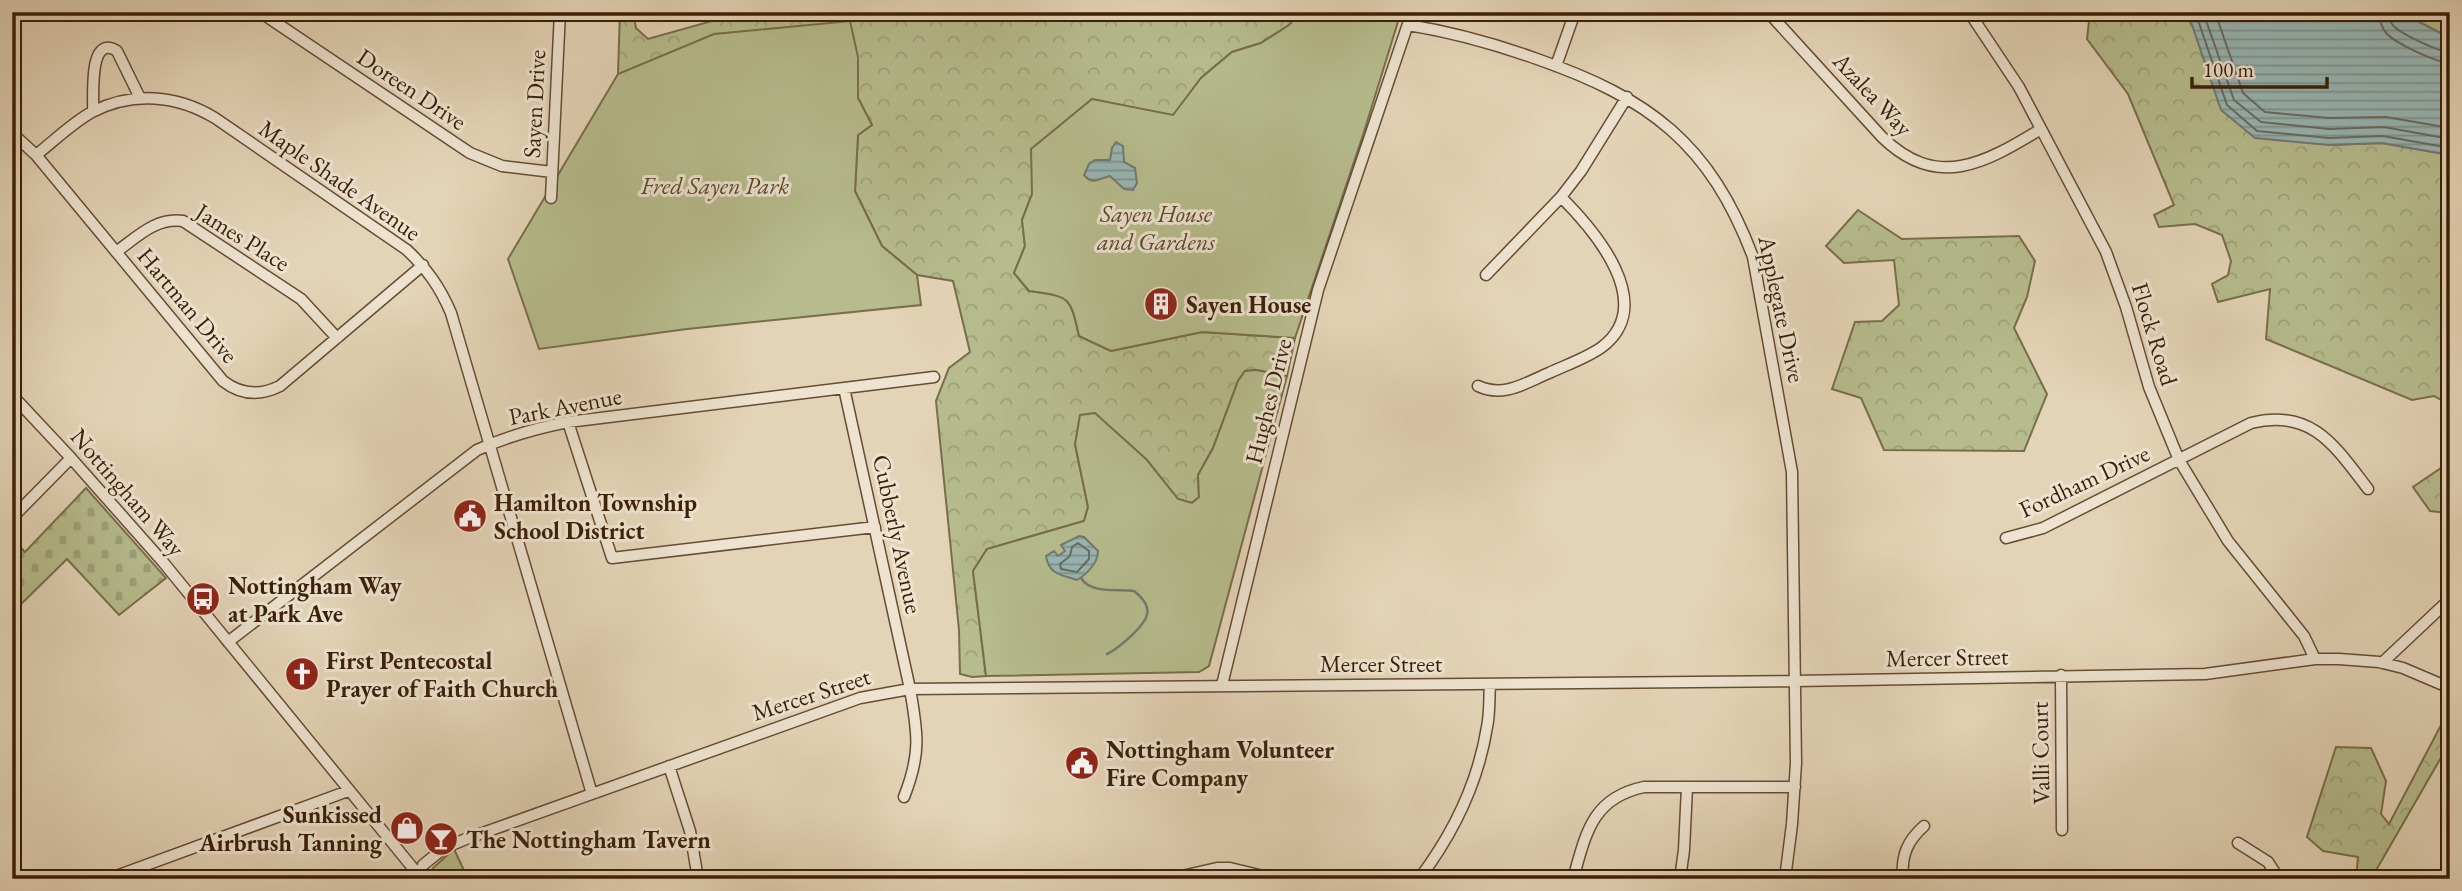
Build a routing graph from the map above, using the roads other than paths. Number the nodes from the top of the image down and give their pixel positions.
1 (260, 12) edge
2 (560, 12) edge
3 (1412, 12) edge
4 (1575, 12) edge
5 (1768, 12) edge
6 (1969, 12) edge
7 (1408, 25) junction
8 (1556, 66) junction
9 (1627, 97) junction
10 (140, 98) junction
11 (93, 111) junction
12 (2041, 129) junction
13 (12, 133) edge
14 (36, 155) junction
15 (552, 172) junction
16 (1561, 197) junction
17 (551, 198) dead end
18 (116, 252) junction
19 (423, 265) junction
20 (1486, 275) dead end
21 (337, 338) junction
22 (934, 377) dead end
23 (1478, 386) dead end
24 (844, 388) junction
25 (12, 395) edge
26 (568, 422) junction
27 (489, 444) junction
28 (71, 457) junction
29 (2179, 460) junction
30 (2368, 489) dead end
31 (12, 518) edge
32 (875, 527) junction
33 (2006, 538) dead end
34 (2450, 598) edge
35 (228, 642) junction
36 (2315, 659) junction
37 (2382, 663) junction
38 (2061, 676) junction
39 (1795, 681) junction
40 (1490, 684) junction
41 (1222, 685) junction
42 (2450, 688) edge
43 (911, 689) junction
44 (669, 766) junction
45 (1687, 787) junction
46 (1795, 787) junction
47 (348, 791) junction
48 (592, 794) junction
49 (904, 797) dead end
50 (1924, 826) dead end
51 (2062, 830) dead end
52 (2238, 843) dead end
53 (419, 878) edge
54 (108, 879) edge
55 (698, 879) edge
56 (1169, 879) edge
57 (1275, 879) edge
58 (1419, 879) edge
59 (1573, 879) edge
60 (1679, 879) edge
61 (1785, 879) edge
62 (1903, 879) edge
63 (2279, 879) edge

1 - 15 street, Doreen Drive
2 - 15 street, Sayen Drive
3 - 7 street, Hughes Drive
4 - 8 street
5 - 12 street, Azalea Way
6 - 12 street, Flock Road
7 - 8 street, Applegate Drive
7 - 41 street, Hughes Drive
8 - 9 street, Applegate Drive
9 - 16 street
9 - 39 street, Applegate Drive
10 - 11 street, Maple Shade Avenue
10 - 11 street
10 - 19 street, Maple Shade Avenue
11 - 14 street, Maple Shade Avenue
12 - 29 street, Flock Road
13 - 14 street, Hartman Drive
14 - 18 street, Hartman Drive
15 - 17 street, Sayen Drive
16 - 20 street
16 - 23 street
18 - 21 street, James Place
18 - 21 street, Hartman Drive
19 - 21 street, Hartman Drive
19 - 27 street, Maple Shade Avenue
22 - 24 street, Park Avenue
24 - 26 street, Park Avenue
24 - 32 street, Cubberly Avenue
25 - 28 street, Nottingham Way
26 - 27 street, Park Avenue
26 - 32 street
27 - 35 street, Park Avenue
27 - 48 street, Maple Shade Avenue
28 - 31 street
28 - 35 street, Nottingham Way
29 - 30 street, Fordham Drive
29 - 33 street, Fordham Drive
29 - 36 street, Flock Road
32 - 43 street, Cubberly Avenue
34 - 37 street
35 - 47 street, Nottingham Way
36 - 37 street, Mercer Street
36 - 38 street, Mercer Street
37 - 42 street, Mercer Street
38 - 39 street, Mercer Street
38 - 51 street, Valli Court
39 - 40 street, Mercer Street
39 - 46 street, Applegate Drive
40 - 41 street, Mercer Street
40 - 58 street
41 - 43 street, Mercer Street
43 - 44 street, Mercer Street
43 - 49 street, Cubberly Avenue
44 - 48 street, Mercer Street
44 - 55 street
45 - 46 street
45 - 59 street
45 - 60 street
46 - 61 street, Applegate Drive
47 - 53 street, Nottingham Way
47 - 54 street
48 - 53 street, Mercer Street
50 - 62 street
52 - 63 street
56 - 57 street

